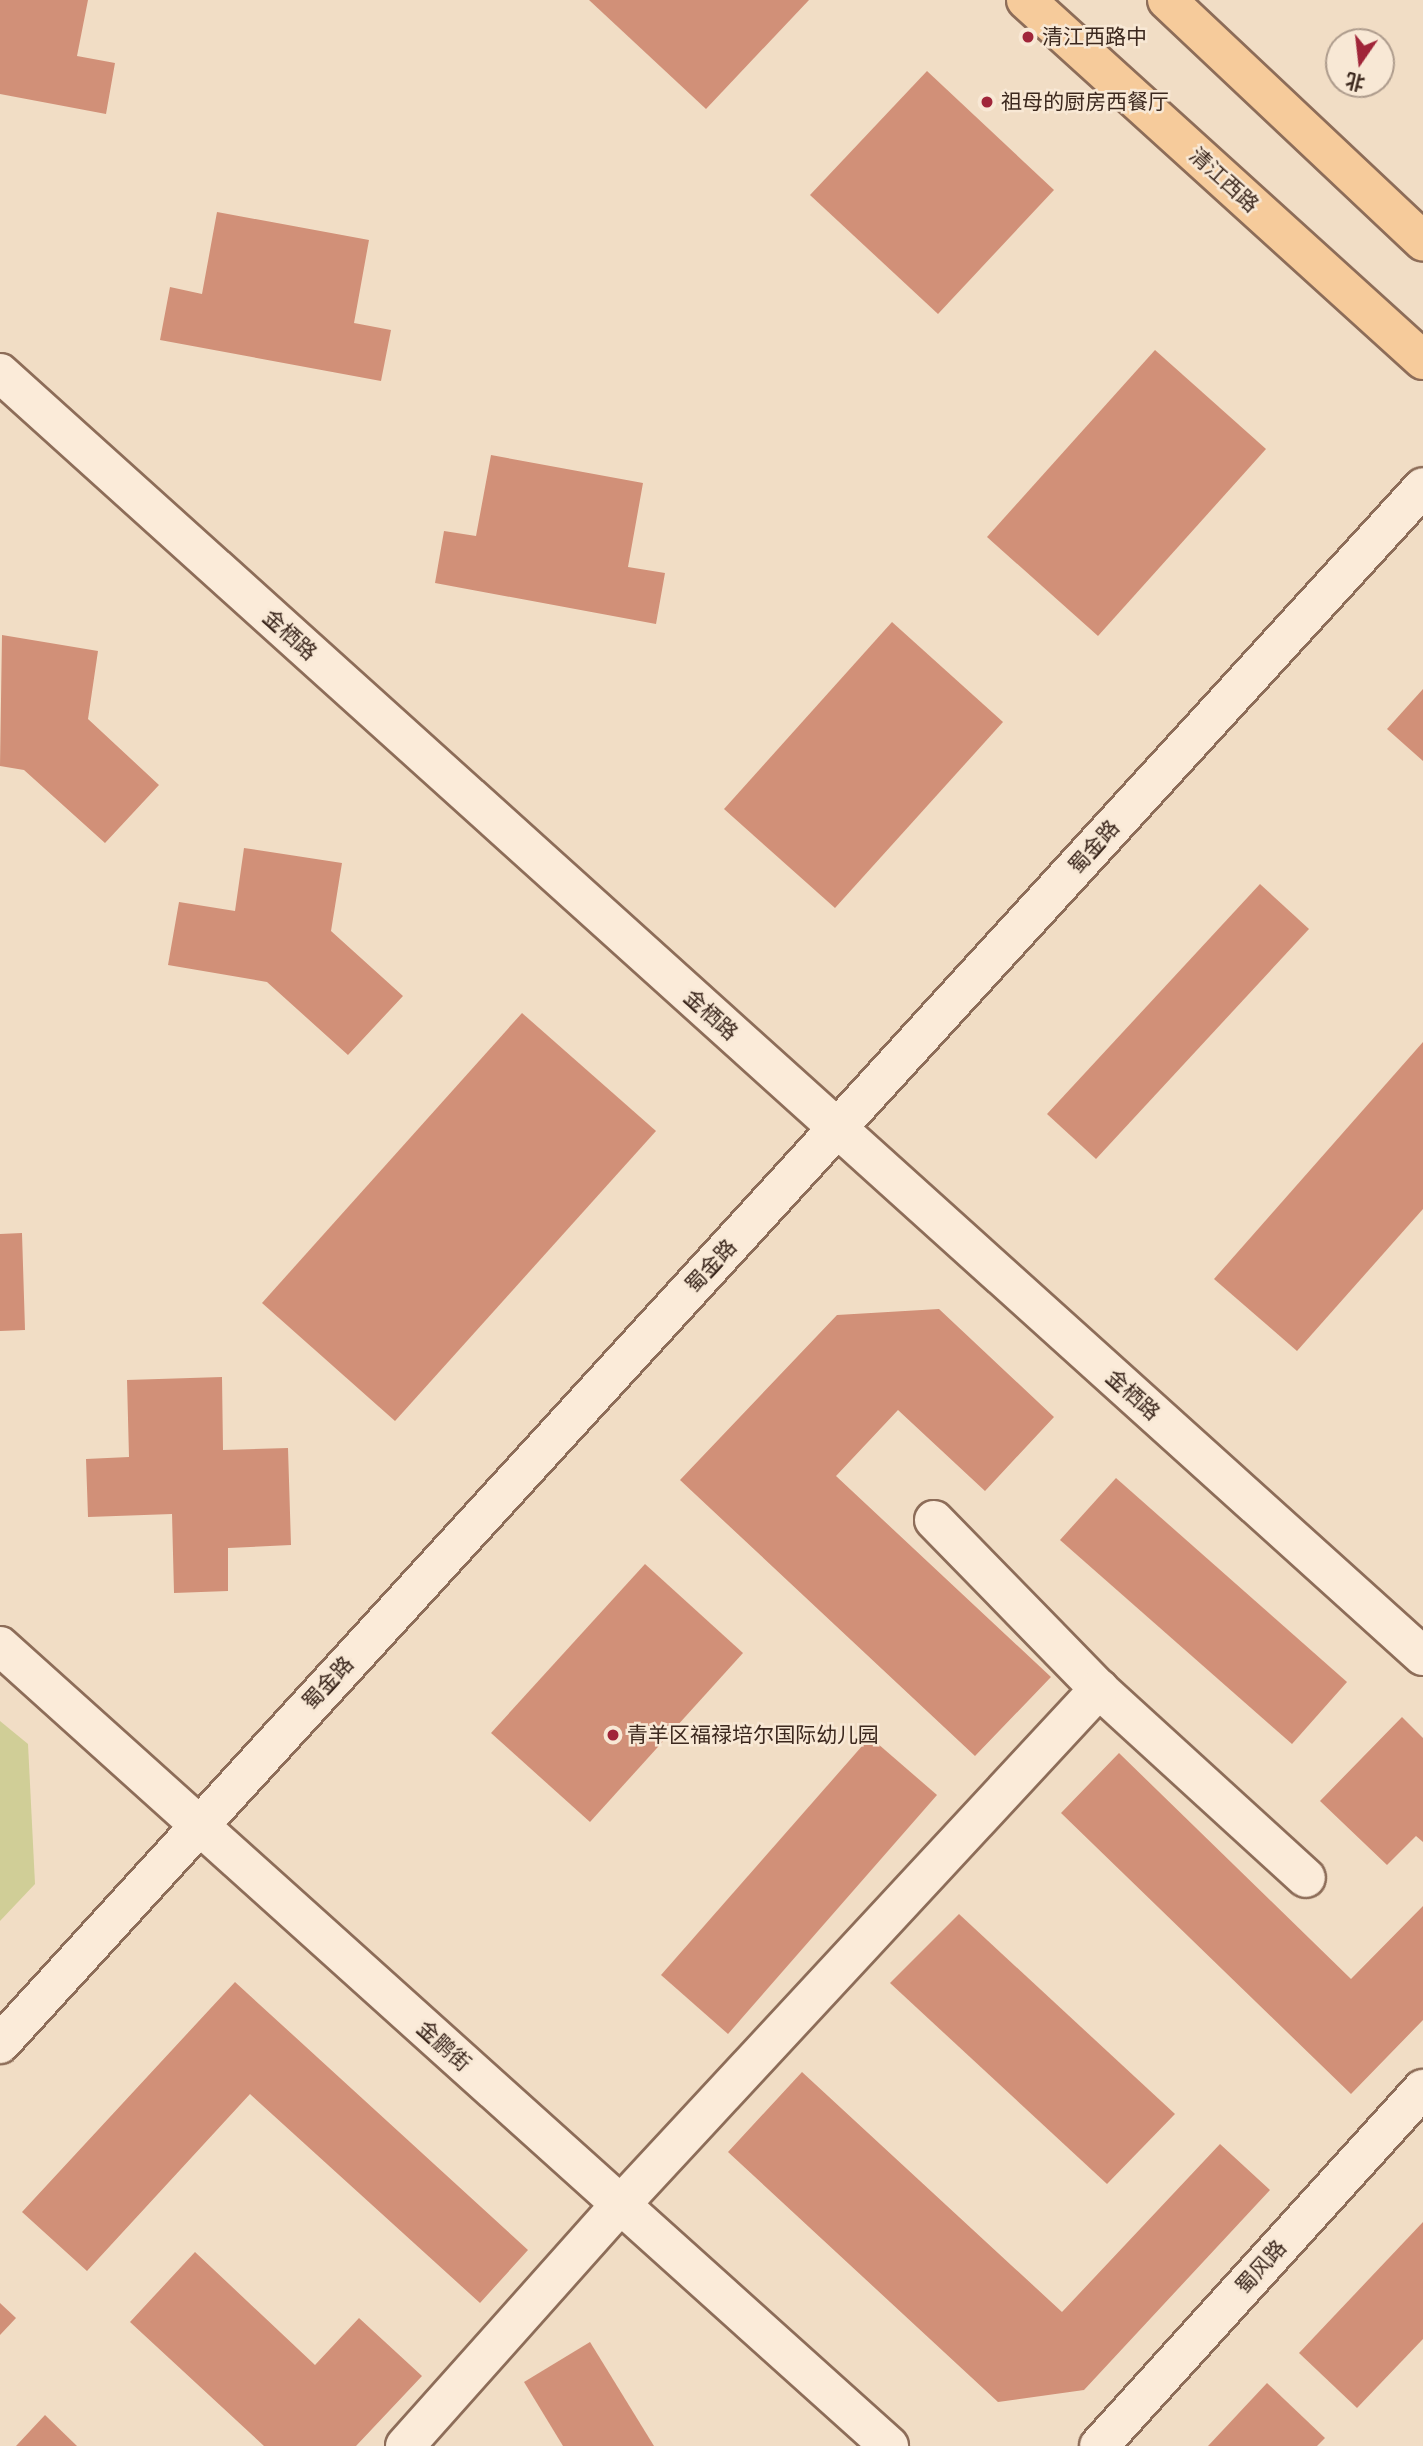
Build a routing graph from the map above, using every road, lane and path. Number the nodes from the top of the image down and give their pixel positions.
1 (1026, 0) edge
2 (1167, 0) edge
3 (1423, 242) edge
4 (1423, 360) edge
5 (0, 373) edge
6 (1423, 486) edge
7 (837, 1129) junction
8 (934, 1520) dead end
9 (0, 1646) edge
10 (1423, 1656) edge
11 (1099, 1689) junction
12 (198, 1825) junction
13 (1306, 1878) dead end
14 (0, 2045) edge
15 (1423, 2089) edge
16 (621, 2205) junction
17 (405, 2446) edge
18 (889, 2446) edge
19 (1098, 2446) edge

1 - 4 main road, 清江西路
2 - 3 main road
5 - 7 street, 金栖路
6 - 7 street, 蜀金路
7 - 10 street, 金栖路
7 - 12 street, 蜀金路
8 - 11 street
9 - 12 street, 金鹏街
11 - 13 street
11 - 16 street
12 - 14 street, 蜀金路
12 - 16 street, 金鹏街
15 - 19 street, 蜀风路
16 - 17 street
16 - 18 street, 金鹏街

